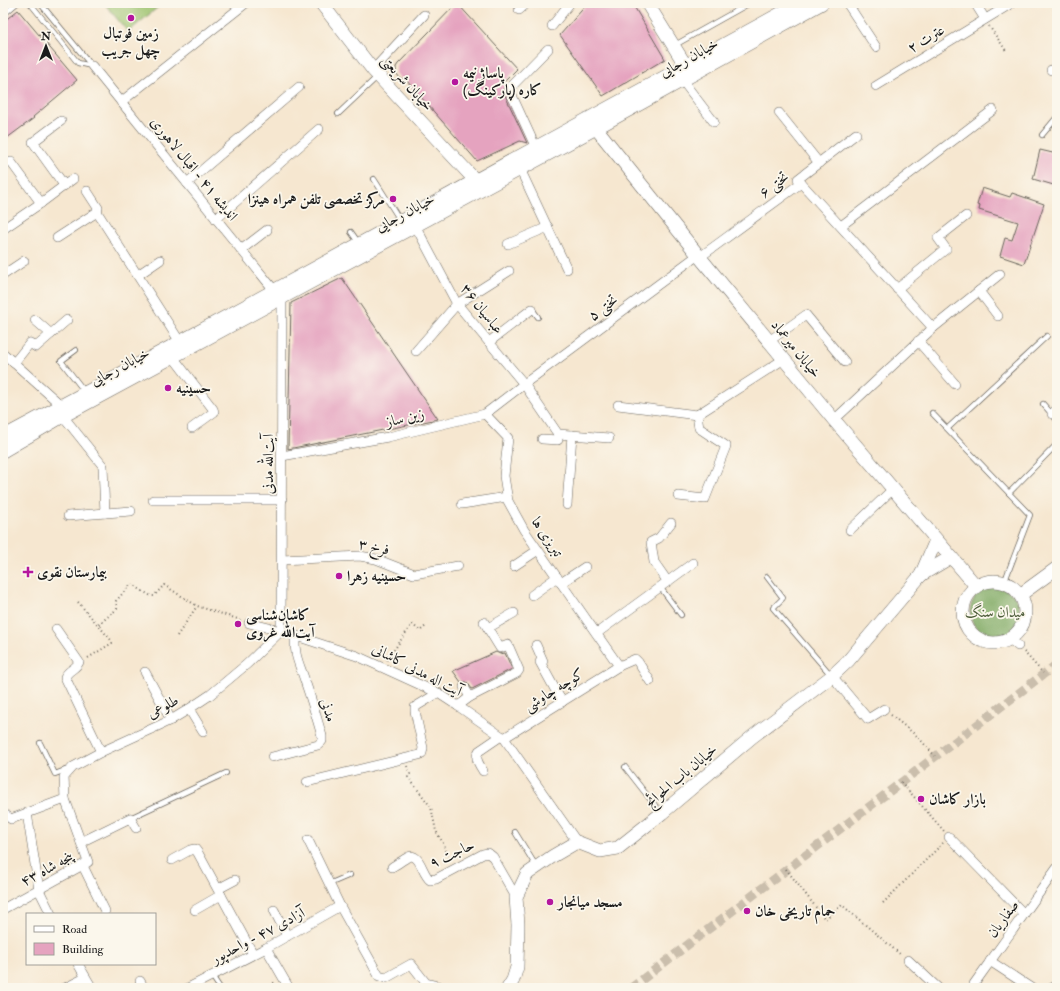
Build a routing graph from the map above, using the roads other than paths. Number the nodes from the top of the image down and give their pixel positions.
1 (17, 3) edge
2 (30, 3) edge
3 (40, 3) edge
4 (246, 3) edge
5 (321, 3) edge
6 (527, 3) edge
7 (570, 3) edge
8 (647, 3) edge
9 (750, 3) edge
10 (800, 3) edge
11 (822, 3) edge
12 (846, 3) edge
13 (975, 3) edge
14 (1012, 3) edge
15 (786, 6) edge
16 (519, 10) dead end
17 (3, 15) edge
18 (424, 15) dead end
19 (985, 19) junction
20 (552, 26) dead end
21 (673, 46) junction
22 (876, 47) dead end
23 (548, 49) dead end
24 (92, 66) junction
25 (686, 66) junction
26 (375, 73) junction
27 (682, 80) junction
28 (876, 86) dead end
29 (299, 87) dead end
30 (121, 102) junction
31 (993, 110) dead end
32 (779, 113) dead end
33 (338, 114) dead end
34 (1057, 117) edge
35 (61, 121) dead end
36 (714, 122) dead end
37 (596, 128) junction
38 (319, 129) dead end
39 (856, 134) dead end
40 (1042, 135) dead end
41 (536, 148) junction
42 (11, 162) dead end
43 (819, 163) junction
44 (520, 168) junction
45 (73, 179) dead end
46 (374, 179) dead end
47 (475, 180) junction
48 (801, 182) junction
49 (187, 183) junction
50 (64, 186) junction
51 (86, 191) dead end
52 (41, 203) junction
53 (97, 212) junction
54 (966, 216) dead end
55 (216, 219) junction
56 (400, 221) junction
57 (415, 225) junction
58 (841, 226) junction
59 (548, 227) junction
60 (3, 229) edge
61 (267, 230) dead end
62 (351, 232) dead end
63 (57, 238) dead end
64 (359, 244) junction
65 (508, 244) dead end
66 (241, 250) junction
67 (699, 256) junction
68 (160, 260) dead end
69 (24, 261) dead end
70 (567, 269) dead end
71 (509, 271) dead end
72 (1000, 274) dead end
73 (3, 275) edge
74 (138, 275) junction
75 (897, 289) junction
76 (979, 291) junction
77 (278, 294) junction
78 (457, 304) junction
79 (532, 309) joint
80 (998, 316) dead end
81 (538, 317) dead end
82 (35, 320) dead end
83 (67, 320) dead end
84 (933, 328) junction
85 (51, 334) junction
86 (1047, 336) dead end
87 (769, 341) junction
88 (918, 341) junction
89 (180, 342) junction
90 (489, 342) junction
91 (76, 350) dead end
92 (416, 351) dead end
93 (3, 353) edge
94 (173, 357) junction
95 (784, 359) junction
96 (845, 362) dead end
97 (14, 363) junction
98 (524, 384) junction
99 (955, 384) dead end
100 (86, 393) junction
101 (1043, 404) dead end
102 (618, 405) dead end
103 (63, 411) junction
104 (932, 413) dead end
105 (485, 414) junction
106 (1055, 414) edge
107 (697, 415) junction
108 (834, 420) junction
109 (192, 428) dead end
110 (948, 428) junction
111 (558, 434) junction
112 (572, 435) junction
113 (3, 437) edge
114 (609, 438) dead end
115 (542, 439) dead end
116 (1057, 444) edge
117 (3, 451) edge
118 (282, 456) junction
119 (893, 489) junction
120 (1009, 493) junction
121 (678, 496) dead end
122 (507, 497) junction
123 (152, 500) dead end
124 (282, 500) junction
125 (462, 504) dead end
126 (567, 505) dead end
127 (131, 511) dead end
128 (105, 513) junction
129 (68, 516) dead end
130 (671, 523) dead end
131 (850, 530) dead end
132 (936, 540) junction
133 (538, 550) junction
134 (951, 556) junction
135 (282, 560) junction
136 (693, 563) dead end
137 (458, 566) dead end
138 (514, 566) dead end
139 (585, 567) dead end
140 (1057, 568) edge
141 (921, 575) junction
142 (767, 577) dead end
143 (559, 580) junction
144 (1004, 583) junction
145 (664, 584) junction
146 (977, 587) junction
147 (532, 595) dead end
148 (1020, 595) junction
149 (514, 613) dead end
150 (681, 615) dead end
151 (249, 623) road end
152 (56, 629) dead end
153 (281, 631) junction
154 (597, 633) junction
155 (295, 636) junction
156 (536, 646) dead end
157 (619, 666) junction
158 (145, 672) dead end
159 (832, 676) junction
160 (650, 681) dead end
161 (464, 687) dead end
162 (438, 693) junction
163 (470, 697) junction
164 (562, 702) junction
165 (458, 706) junction
166 (884, 709) road end
167 (189, 710) junction
168 (171, 720) junction
169 (203, 732) dead end
170 (502, 737) junction
171 (40, 743) dead end
172 (101, 752) junction
173 (272, 757) dead end
174 (73, 767) junction
175 (625, 767) dead end
176 (483, 771) dead end
177 (226, 773) dead end
178 (307, 782) dead end
179 (65, 799) junction
180 (3, 813) edge
181 (28, 813) junction
182 (662, 813) junction
183 (130, 818) junction
184 (136, 828) dead end
185 (515, 832) dead end
186 (949, 837) road end
187 (308, 840) dead end
188 (81, 842) junction
189 (577, 842) junction
190 (172, 860) dead end
191 (83, 866) junction
192 (392, 867) dead end
193 (537, 868) junction
194 (1057, 868) edge
195 (350, 875) dead end
196 (234, 880) dead end
197 (329, 884) junction
198 (39, 890) junction
199 (219, 892) junction
200 (516, 897) junction
201 (340, 906) junction
202 (3, 909) edge
203 (195, 910) dead end
204 (274, 910) dead end
205 (105, 911) dead end
206 (50, 913) edge
207 (1024, 914) junction
208 (286, 936) junction
209 (266, 948) junction
210 (253, 954) junction
211 (908, 960) road end
212 (990, 961) junction
213 (78, 965) edge
214 (212, 976) junction
215 (85, 978) junction
216 (1057, 985) edge
217 (65, 988) edge
218 (92, 988) edge
219 (188, 988) edge
220 (220, 988) edge
221 (289, 988) edge
222 (445, 988) edge
223 (508, 988) edge
224 (938, 988) edge
225 (974, 988) edge
226 (1031, 988) edge
227 (1052, 988) edge

1 - 17 lane
2 - 24 lane
3 - 24 lane
4 - 30 street
5 - 26 street, خیابان شریعتی
6 - 16 street
7 - 20 street
8 - 21 street
9 - 21 lane
10 - 15 street, خیابان رجایی
11 - 27 street, خیابان رجایی
12 - 22 street
13 - 19 street
14 - 19 street, عترت ۲
15 - 25 street, خیابان رجایی
18 - 26 street
19 - 28 street, عترت ۲
21 - 25 street
23 - 41 street
24 - 30 street, اندیشه ۴۱ - اقبال لاهوری
25 - 41 street, خیابان رجایی
26 - 33 lane
26 - 47 street, خیابان شریعتی
27 - 36 street
27 - 37 street, خیابان رجایی
29 - 49 street
30 - 49 street, اندیشه ۴۱ - اقبال لاهوری
31 - 58 street
32 - 43 street
34 - 40 lane
35 - 50 street
37 - 44 street, خیابان رجایی
37 - 67 street, خیابان میرعماد
38 - 55 street
39 - 43 street, تختی ۶
41 - 47 street, خیابان رجایی
42 - 52 street
43 - 48 street, تختی ۶
44 - 57 street, خیابان رجایی
44 - 59 street
45 - 50 street
46 - 56 lane
47 - 56 street, خیابان رجایی
48 - 58 street
48 - 67 street, تختی ۶
49 - 55 street, اندیشه ۴۱ - اقبال لاهوری
50 - 52 street
51 - 53 street
52 - 60 street
53 - 63 street
53 - 74 street
54 - 75 street
55 - 66 street, اندیشه ۴۱ - اقبال لاهوری
56 - 64 street, خیابان رجایی
57 - 77 street, خیابان رجایی
57 - 78 street, عباسیان ۳۶
58 - 75 street
59 - 65 street
59 - 70 street
61 - 66 street
62 - 64 lane
64 - 77 street, خیابان رجایی
66 - 77 street, اندیشه ۴۱ - اقبال لاهوری
67 - 87 street, خیابان میرعماد
67 - 98 street, تختی ۵
68 - 74 street
69 - 73 street
71 - 78 street
72 - 76 street
74 - 89 street
75 - 84 street
76 - 80 street
76 - 84 street
77 - 89 street, خیابان رجایی
77 - 94 street, خیابان رجایی
77 - 118 street, آیت‌الله مدنی
78 - 90 street, عباسیان ۳۶
78 - 92 street
79 - 81 lane
79 - 90 street
82 - 85 street
83 - 85 street
84 - 88 street
85 - 97 street
86 - 110 lane
87 - 95 street, خیابان میرعماد
87 - 96 street
88 - 99 street
88 - 108 street
89 - 100 street, خیابان رجایی
90 - 98 street, عباسیان ۳۶
91 - 100 lane
93 - 97 street
94 - 103 street, خیابان رجایی
94 - 109 street
95 - 107 street
95 - 108 street, خیابان میرعماد
97 - 103 street
98 - 105 street, زین ساز
98 - 111 street, عباسیان ۳۶
100 - 103 street, خیابان رجایی
101 - 106 lane
102 - 107 street
103 - 113 street, خیابان رجایی
103 - 117 street, خیابان رجایی
103 - 128 street
104 - 110 lane
105 - 118 street, زین ساز
105 - 122 street, تبریزی ها
107 - 121 street
108 - 119 street, خیابان میرعماد
110 - 120 lane
111 - 112 street
111 - 115 street
112 - 114 street
112 - 126 street
116 - 120 lane
118 - 124 street, آیت‌الله مدنی
119 - 131 street
119 - 132 street, خیابان میرعماد
120 - 144 lane
122 - 125 street
122 - 133 street, تبریزی ها
123 - 124 street
124 - 135 street, آیت‌الله مدنی
127 - 128 street
128 - 129 street
130 - 145 street
132 - 134 street, خیابان میرعماد
132 - 141 street
133 - 138 street
133 - 143 street, تبریزی ها
134 - 141 street
134 - 146 street, خیابان میرعماد
135 - 137 street, فرخ ۳
135 - 153 street, آیت‌الله مدنی
136 - 145 street
139 - 143 street
140 - 148 street
141 - 159 street, خیابان باب الحوائج
142 - 159 lane
143 - 147 street
143 - 154 street, تبریزی ها
144 - 146 street
144 - 148 street
145 - 150 lane
145 - 154 street
146 - 148 street
149 - 163 street
151 - 153 street, آیت اله مدنی کاشانی
152 - 172 street
153 - 155 street, آیت اله مدنی کاشانی
153 - 167 street, طلوعی
154 - 157 street, تبریزی ها
155 - 162 street, آیت اله مدنی کاشانی
155 - 173 street, مدنی
156 - 164 street
157 - 160 street, کوچه چاوشی
157 - 164 street, کوچه چاوشی
158 - 168 street
159 - 166 street
159 - 182 street, خیابان باب الحوائج
161 - 163 street
162 - 165 street, آیت اله مدنی کاشانی
162 - 178 street
163 - 165 street
164 - 170 street, کوچه چاوشی
165 - 170 street, آیت اله مدنی کاشانی
167 - 168 street, طلوعی
167 - 169 street
168 - 172 street, طلوعی
170 - 176 street, کوچه چاوشی
170 - 189 street, آیت اله مدنی کاشانی
171 - 174 lane
172 - 174 street, طلوعی
174 - 179 street
175 - 182 lane
177 - 183 lane
179 - 181 street
179 - 188 street, پنجه شاه ۴۳
180 - 181 street
181 - 198 street
182 - 189 street, خیابان باب الحوائج
183 - 184 street
183 - 188 street
185 - 193 lane
186 - 207 street
187 - 197 street
188 - 191 street, پنجه شاه ۴۳
189 - 193 street
190 - 199 street
191 - 198 street, پنجه شاه ۴۳
191 - 205 street
192 - 200 street, حاجت ۹
193 - 200 street
194 - 207 street, صفاریان
195 - 197 lane
196 - 199 street
197 - 201 street
198 - 202 street, پنجه شاه ۴۳
198 - 206 street
199 - 203 street
199 - 210 street
200 - 223 street
201 - 208 street, آزادی ۴۷ - واحدپور
201 - 222 street
204 - 208 street
207 - 212 street, صفاریان
208 - 209 street, آزادی ۴۷ - واحدپور
209 - 210 street, آزادی ۴۷ - واحدپور
209 - 221 street
210 - 214 street, آزادی ۴۷ - واحدپور
211 - 224 street
212 - 225 street, صفاریان
212 - 226 street
213 - 215 street
214 - 219 street, آزادی ۴۷ - واحدپور
214 - 220 lane
215 - 217 street
215 - 218 street
216 - 227 street

